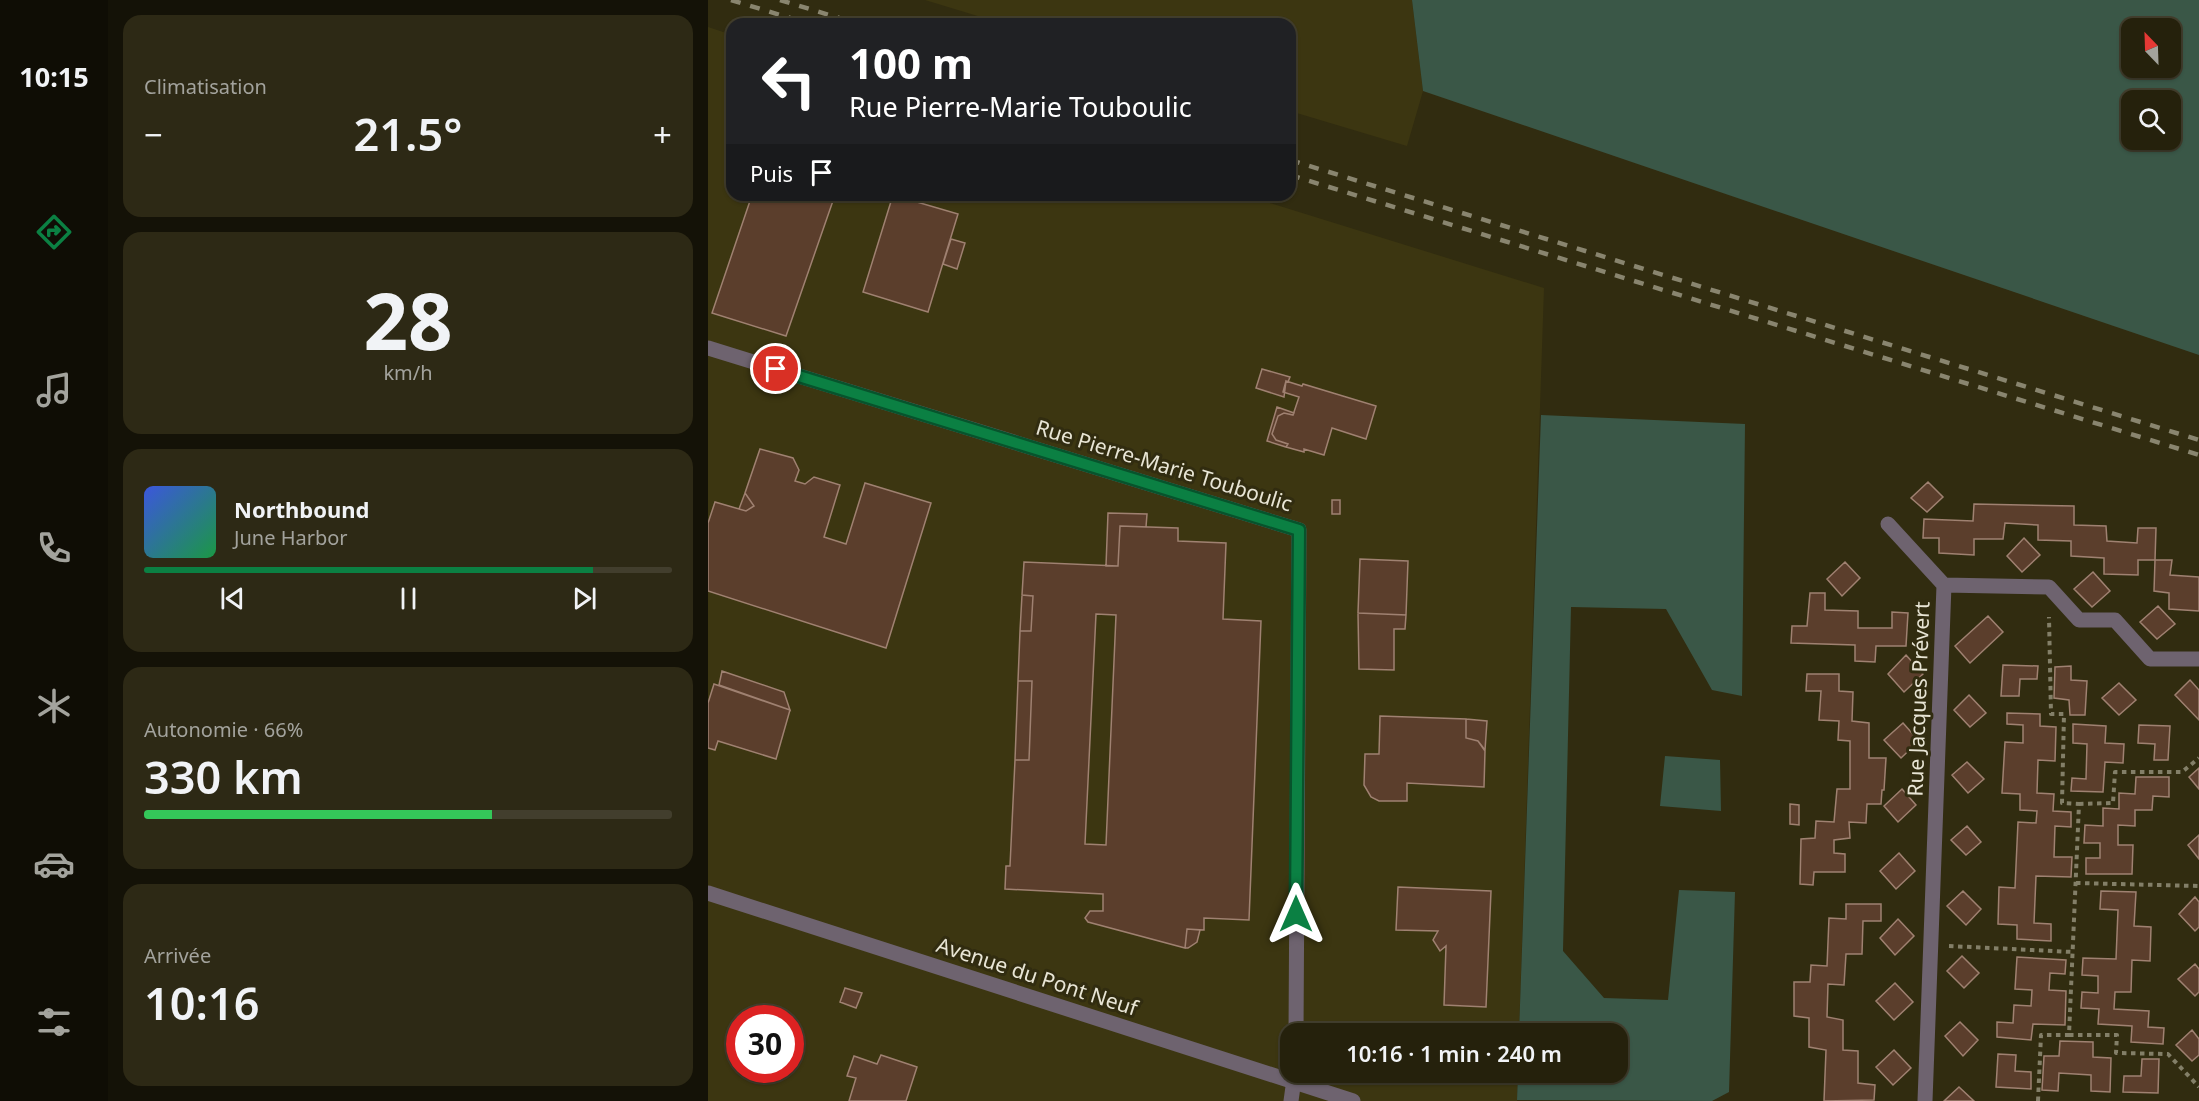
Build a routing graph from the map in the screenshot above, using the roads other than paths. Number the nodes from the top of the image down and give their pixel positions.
1 (708, 348) edge
2 (1888, 524) dead end
3 (1944, 585) junction
4 (2199, 659) edge
5 (708, 893) edge
6 (1296, 1023) edge
7 (1280, 1073) edge
8 (1294, 1083) edge
9 (1308, 1083) edge
10 (1291, 1101) edge
11 (1353, 1101) edge
12 (1925, 1101) edge

1 - 6 street, Rue Pierre-Marie Touboulic
2 - 3 street
3 - 4 street, Rue Jacques Prévert
3 - 12 street, Rue Jacques Prévert
5 - 7 street, Avenue du Pont Neuf
8 - 10 street
9 - 11 street, Avenue du Pont Neuf

